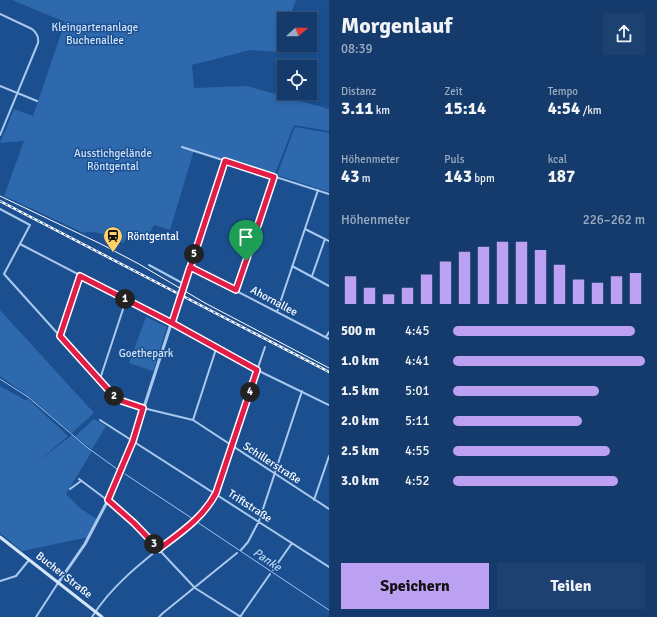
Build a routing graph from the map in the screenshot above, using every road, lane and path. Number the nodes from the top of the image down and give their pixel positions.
1 (0, 14) edge
2 (0, 86) edge
3 (18, 93) junction
4 (37, 101) dead end
5 (0, 135) edge
6 (182, 147) dead end
7 (225, 161) junction
8 (274, 177) junction
9 (318, 190) junction
10 (329, 194) edge
11 (0, 209) edge
12 (305, 228) junction
13 (324, 239) junction
14 (329, 241) edge
15 (20, 244) junction
16 (149, 265) dead end
17 (292, 266) junction
18 (190, 267) junction
19 (80, 276) junction
20 (312, 276) junction
21 (184, 284) junction
22 (329, 286) edge
23 (236, 290) junction
24 (126, 300) junction
25 (277, 312) junction
26 (172, 323) junction
27 (329, 332) edge
28 (60, 336) junction
29 (328, 338) edge
30 (265, 347) dead end
31 (216, 348) junction
32 (257, 370) junction
33 (98, 378) junction
34 (302, 391) junction
35 (329, 405) edge
36 (143, 408) junction
37 (100, 420) dead end
38 (192, 420) junction
39 (133, 441) junction
40 (232, 446) junction
41 (329, 456) edge
42 (328, 461) edge
43 (274, 473) junction
44 (70, 489) dead end
45 (216, 493) junction
46 (108, 500) junction
47 (314, 500) junction
48 (329, 509) edge
49 (258, 521) junction
50 (0, 537) edge
51 (292, 543) junction
52 (159, 549) junction
53 (241, 550) dead end
54 (237, 554) dead end
55 (30, 560) junction
56 (329, 567) edge
57 (272, 570) dead end
58 (270, 574) dead end
59 (0, 581) edge
60 (58, 583) junction
61 (195, 588) junction
62 (95, 612) junction
63 (36, 617) edge
64 (92, 617) edge
65 (102, 617) edge
66 (159, 617) edge
67 (241, 617) edge

1 - 3 street
2 - 3 street
3 - 4 street
3 - 5 street
6 - 7 street
7 - 8 street
7 - 18 street
8 - 9 street
8 - 23 street
9 - 10 street
9 - 12 street
11 - 15 street
12 - 13 street
12 - 17 street
13 - 14 street
13 - 20 street
15 - 19 street
15 - 28 street, Schillerstraße
16 - 21 street
17 - 20 street
17 - 25 street
18 - 21 street
18 - 23 street, Ahornallee
19 - 24 street
19 - 28 street
20 - 22 street
21 - 26 street
23 - 25 street, Ahornallee
24 - 26 street
24 - 33 street
25 - 29 street, Ahornallee
26 - 31 street
26 - 36 street
27 - 29 street
28 - 33 street, Schillerstraße
30 - 32 street
31 - 32 street
31 - 38 street
32 - 34 street
32 - 40 street
33 - 36 street, Schillerstraße
34 - 35 street
34 - 43 street
36 - 38 street, Schillerstraße
36 - 39 street
37 - 39 street, Triftstraße
38 - 40 street, Schillerstraße
39 - 45 street, Triftstraße
39 - 46 street
40 - 43 street, Schillerstraße
40 - 45 street
41 - 42 street
42 - 47 street
43 - 47 street, Schillerstraße
43 - 49 street
44 - 46 street
45 - 49 street, Triftstraße
45 - 52 street
46 - 52 street
46 - 60 street
47 - 48 street, Schillerstraße
49 - 51 street, Triftstraße
49 - 53 street
50 - 55 main road, Bucher Straße
51 - 56 street, Triftstraße
51 - 57 street
52 - 61 street
52 - 62 street
54 - 61 street
55 - 59 street
55 - 60 main road, Bucher Straße
58 - 67 street
60 - 62 main road, Bucher Straße
60 - 63 street
61 - 66 street
61 - 67 street
62 - 64 street
62 - 65 main road, Bucher Straße

